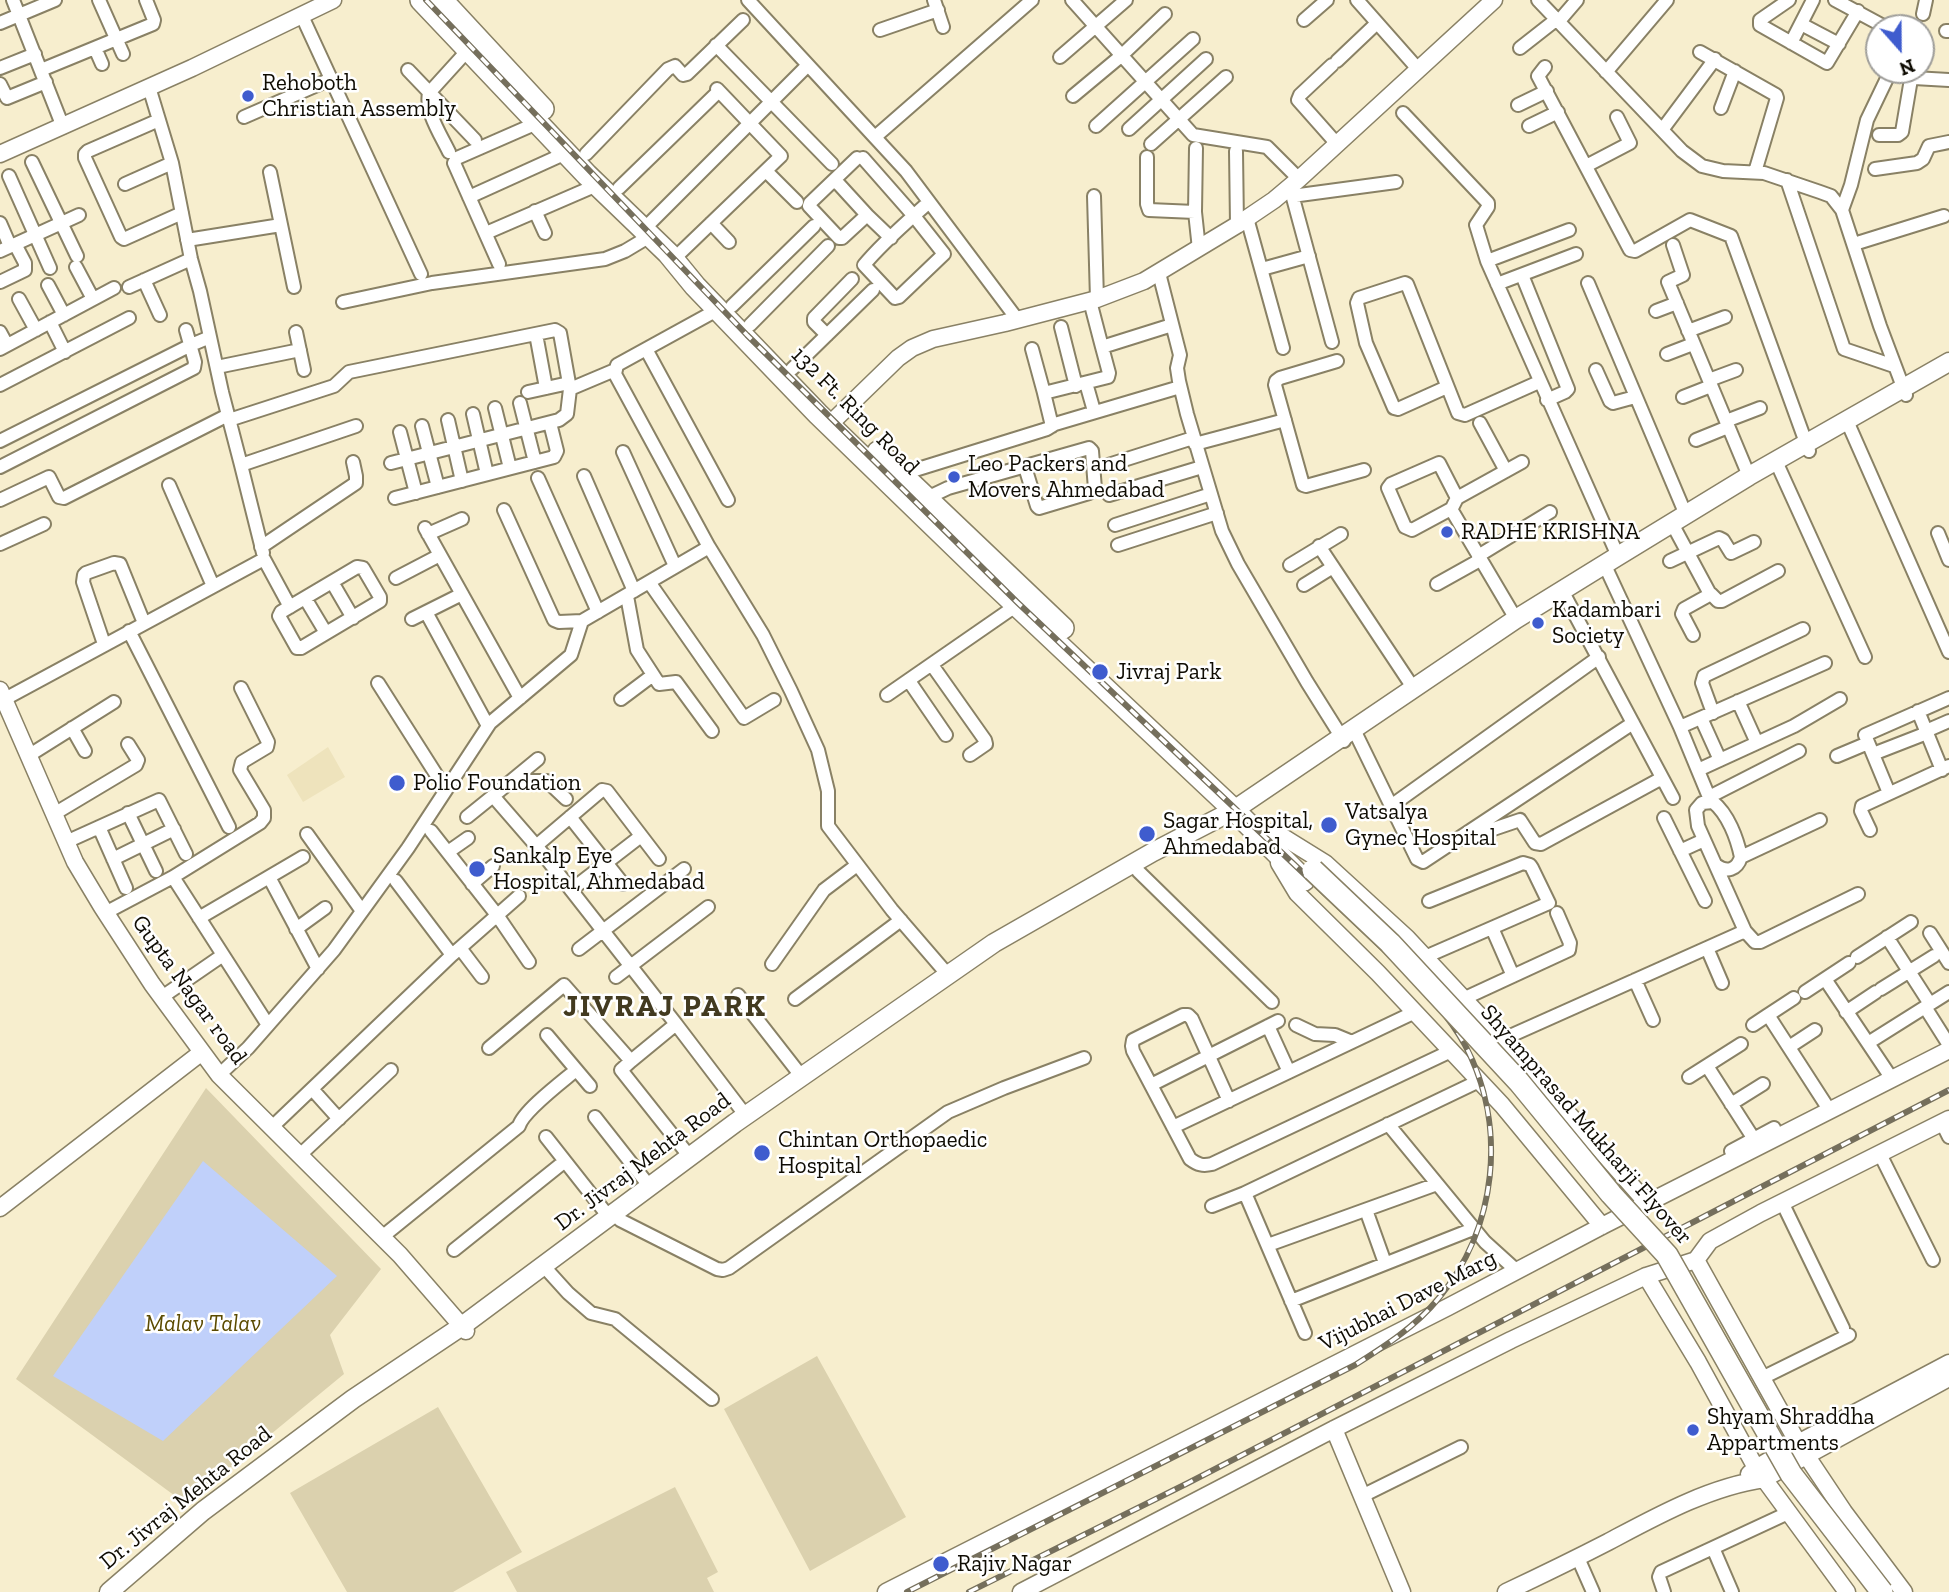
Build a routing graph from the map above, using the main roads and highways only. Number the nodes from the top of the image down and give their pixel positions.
1 (421, 0) edge
2 (442, 0) edge
3 (576, 154) junction
4 (650, 229) junction
5 (725, 308) junction
6 (1948, 369) edge
7 (834, 420) junction
8 (1808, 448) junction
9 (1612, 563) junction
10 (1348, 738) junction
11 (1242, 809) junction
12 (1271, 838) joint
13 (1308, 875) junction
14 (614, 1219) junction
15 (464, 1329) junction
16 (109, 1592) edge
17 (122, 1592) edge
18 (1865, 1592) edge
19 (1882, 1592) edge

1 - 3 main road, 132 Ft. Ring Road
2 - 3 main road, 132 Ft. Ring Road
3 - 4 main road, 132 Ft. Ring Road
3 - 4 main road, 132 Ft. Ring Road
4 - 5 main road, 132 Ft. Ring Road
4 - 5 main road, 132 Ft. Ring Road
5 - 7 main road, 132 Ft. Ring Road
5 - 7 main road, 132 Ft. Ring Road
6 - 8 main road
7 - 11 main road, 132 Ft. Ring Road
7 - 11 main road, 132 Ft. Ring Road
8 - 9 main road
8 - 9 main road
9 - 10 main road
9 - 10 main road
10 - 11 main road
11 - 12 main road, 132 Ft. Ring Road
11 - 14 main road
11 - 14 main road, Dr. Jivraj Mehta Road
12 - 13 main road, Shyamprasad Mukharji Flyover
13 - 18 main road, Shyamprasad Mukharji Flyover
13 - 19 main road, Shyamprasad Mukharji Flyover, bridge
14 - 15 main road, Dr. Jivraj Mehta Road
14 - 15 main road
15 - 16 main road, Dr. Jivraj Mehta Road
15 - 17 main road

